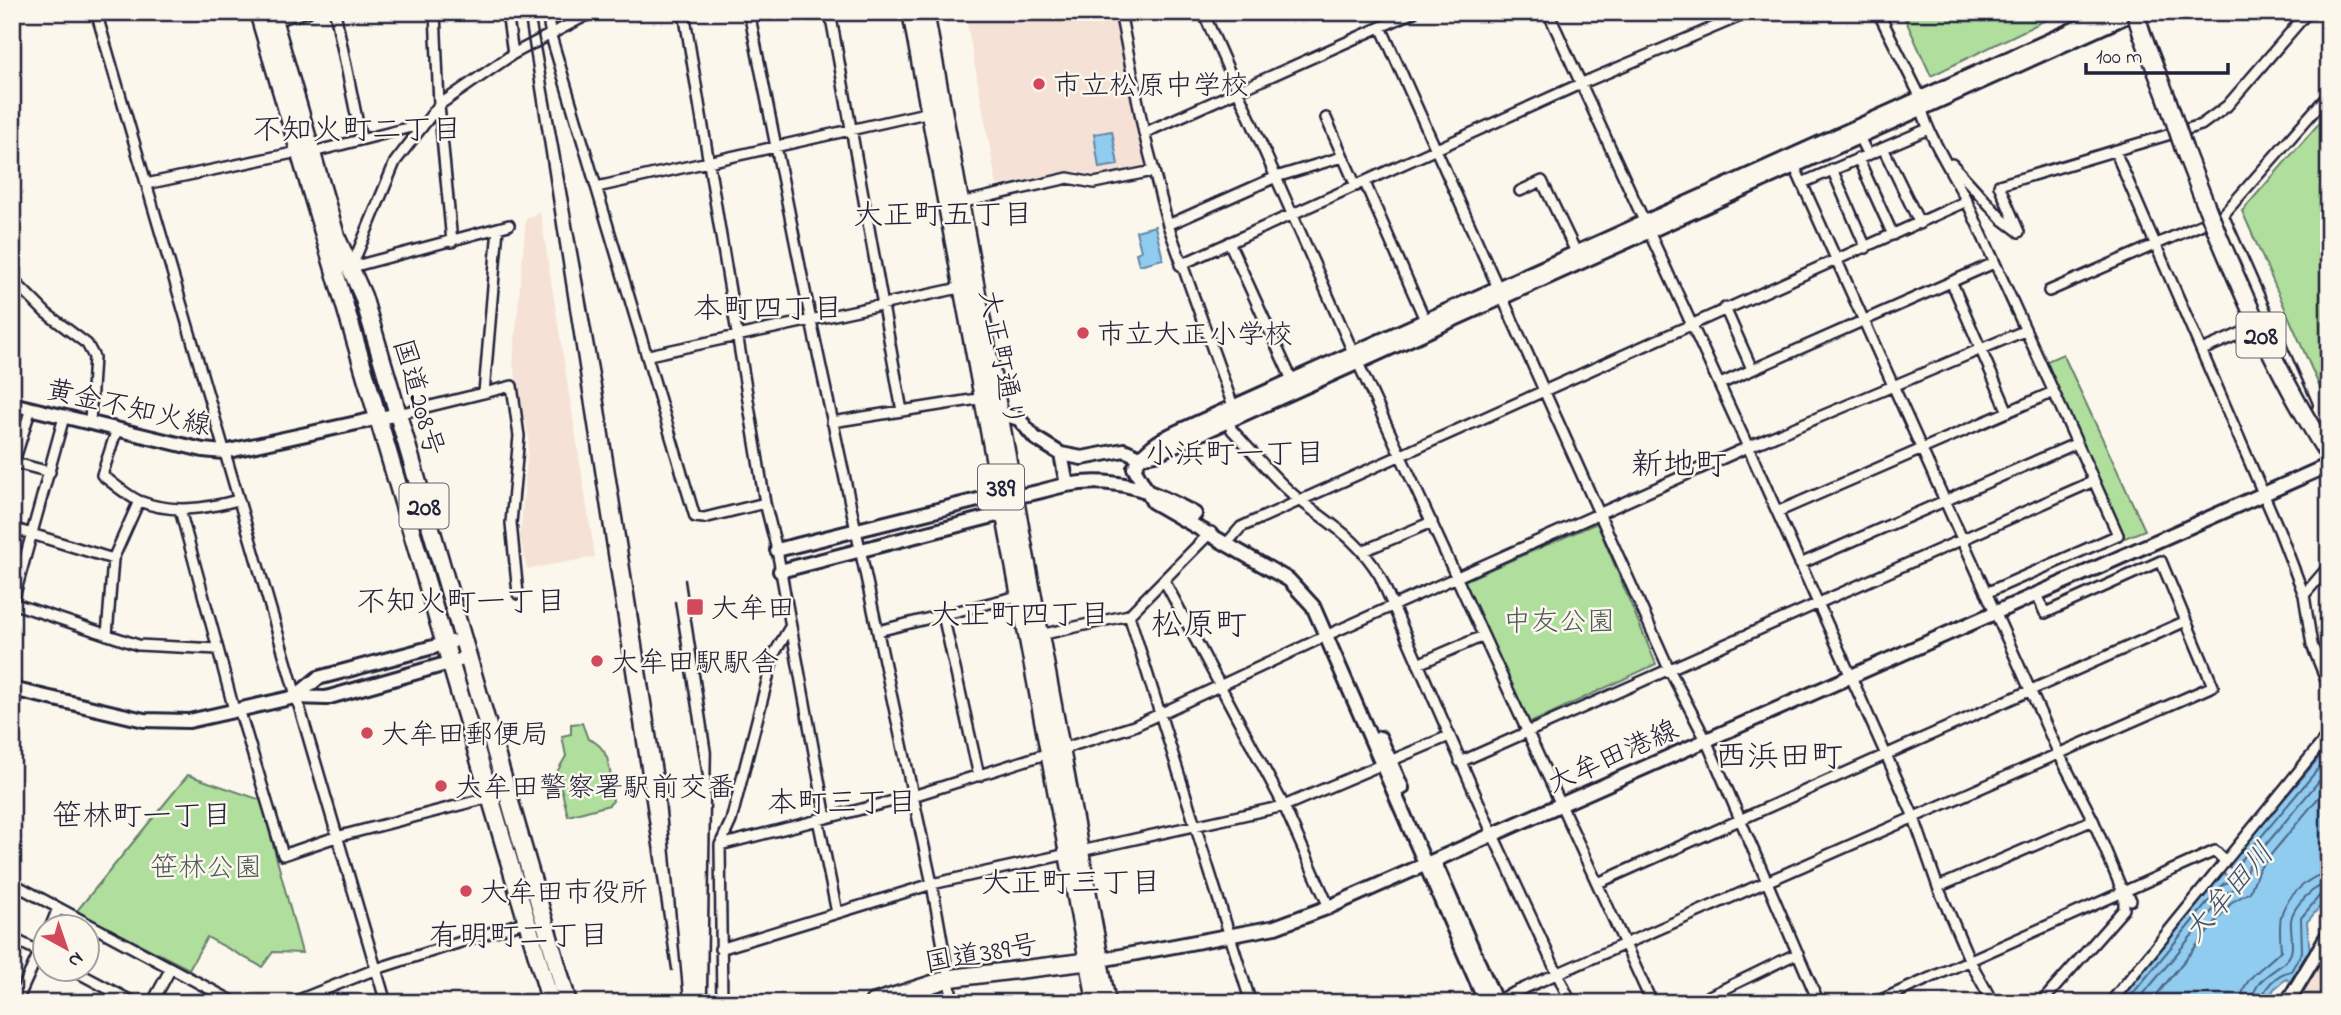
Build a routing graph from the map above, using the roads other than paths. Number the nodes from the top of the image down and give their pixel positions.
1 (96, 12) edge
2 (308, 12) edge
3 (335, 12) edge
4 (435, 12) edge
5 (507, 12) edge
6 (547, 12) edge
7 (593, 12) edge
8 (684, 12) edge
9 (749, 12) edge
10 (830, 12) edge
11 (911, 12) edge
12 (925, 12) edge
13 (1120, 12) edge
14 (1203, 12) edge
15 (1414, 12) edge
16 (1548, 12) edge
17 (1750, 12) edge
18 (1878, 12) edge
19 (2112, 12) edge
20 (2136, 12) edge
21 (2308, 12) edge
22 (266, 18) edge
23 (1381, 27) junction
24 (551, 36) junction
25 (513, 54) junction
26 (1580, 84) junction
27 (1239, 91) junction
28 (2329, 94) edge
29 (1921, 104) junction
30 (439, 105) junction
31 (930, 112) junction
32 (1325, 118) dead end
33 (423, 124) junction
34 (1928, 129) junction
35 (850, 130) junction
36 (1857, 132) junction
37 (1144, 133) junction
38 (361, 139) junction
39 (776, 146) junction
40 (1883, 148) junction
41 (1437, 151) junction
42 (2115, 151) junction
43 (305, 152) junction
44 (1868, 155) junction
45 (1945, 156) junction
46 (1342, 157) junction
47 (1858, 159) junction
48 (1792, 161) junction
49 (707, 163) junction
50 (1832, 169) junction
51 (1153, 170) junction
52 (1276, 177) junction
53 (1802, 183) junction
54 (146, 184) junction
55 (1360, 185) junction
56 (597, 187) junction
57 (1521, 191) dead end
58 (1967, 201) junction
59 (955, 205) junction
60 (2223, 215) junction
61 (1293, 216) junction
62 (1920, 224) junction
63 (509, 225) dead end
64 (1168, 225) junction
65 (1647, 225) junction
66 (498, 228) junction
67 (1893, 235) junction
68 (452, 242) junction
69 (1229, 242) junction
70 (2157, 244) junction
71 (1866, 248) junction
72 (1576, 252) junction
73 (1838, 260) junction
74 (1994, 263) junction
75 (1180, 265) junction
76 (352, 267) junction
77 (333, 273) junction
78 (12, 279) edge
79 (1952, 283) junction
80 (964, 288) junction
81 (2049, 291) dead end
82 (1500, 292) junction
83 (882, 306) junction
84 (1726, 308) junction
85 (1425, 320) junction
86 (2271, 320) junction
87 (811, 321) junction
88 (1866, 321) junction
89 (1692, 323) junction
90 (2024, 331) junction
91 (738, 335) junction
92 (2202, 350) junction
93 (1981, 351) junction
94 (649, 355) junction
95 (1356, 357) junction
96 (1752, 369) junction
97 (1292, 380) junction
98 (1720, 384) junction
99 (1894, 387) junction
100 (1546, 390) junction
101 (484, 393) junction
102 (2051, 393) junction
103 (12, 404) edge
104 (1233, 406) junction
105 (990, 407) junction
106 (31, 408) junction
107 (902, 411) junction
108 (2008, 412) junction
109 (398, 414) junction
110 (64, 416) junction
111 (379, 418) junction
112 (1228, 421) junction
113 (90, 422) junction
114 (832, 422) junction
115 (117, 429) junction
116 (2075, 444) junction
117 (1748, 447) junction
118 (1923, 450) junction
119 (224, 452) junction
120 (1061, 454) junction
121 (1402, 456) junction
122 (1140, 457) junction
123 (2329, 457) edge
124 (13, 462) edge
125 (2329, 465) edge
126 (50, 472) junction
127 (2094, 481) junction
128 (1067, 485) junction
129 (1145, 490) junction
130 (1009, 496) junction
131 (2263, 496) junction
132 (139, 500) junction
133 (238, 500) junction
134 (1300, 500) junction
135 (1946, 501) junction
136 (765, 503) junction
137 (180, 510) junction
138 (1777, 512) junction
139 (1005, 513) junction
140 (1600, 515) junction
141 (1432, 522) junction
142 (12, 528) edge
143 (855, 529) junction
144 (1211, 532) junction
145 (32, 534) junction
146 (1230, 539) junction
147 (1964, 540) junction
148 (860, 549) junction
149 (777, 551) junction
150 (1363, 551) junction
151 (113, 559) junction
152 (1800, 564) junction
153 (2329, 566) edge
154 (780, 571) junction
155 (1457, 578) junction
156 (1165, 582) junction
157 (1986, 593) junction
158 (2036, 593) junction
159 (518, 594) dead end
160 (1027, 594) junction
161 (2304, 595) junction
162 (1817, 601) junction
163 (12, 604) edge
164 (1392, 606) junction
165 (1995, 611) junction
166 (943, 615) junction
167 (1129, 615) junction
168 (2186, 621) junction
169 (790, 627) junction
170 (878, 631) junction
171 (1329, 634) junction
172 (107, 635) junction
173 (1040, 635) junction
174 (1483, 636) junction
175 (463, 640) junction
176 (446, 642) junction
177 (218, 649) junction
178 (460, 661) junction
179 (1418, 664) junction
180 (1669, 669) junction
181 (1850, 675) junction
182 (1221, 685) junction
183 (2329, 687) edge
184 (12, 689) edge
185 (2031, 690) junction
186 (295, 697) junction
187 (236, 710) junction
188 (1161, 714) junction
189 (1526, 734) junction
190 (2329, 734) edge
191 (1449, 736) junction
192 (1706, 740) junction
193 (1056, 752) junction
194 (2058, 752) junction
195 (1885, 754) junction
196 (1386, 762) junction
197 (1460, 762) junction
198 (979, 776) junction
199 (913, 796) junction
200 (491, 797) junction
201 (1562, 805) junction
202 (1284, 806) junction
203 (1913, 815) junction
204 (822, 818) junction
205 (1741, 819) junction
206 (2093, 820) junction
207 (1194, 826) junction
208 (1493, 835) junction
209 (337, 837) junction
210 (720, 845) junction
211 (1075, 854) junction
212 (2225, 861) junction
213 (1431, 863) junction
214 (1766, 881) junction
215 (12, 883) edge
216 (1598, 883) junction
217 (932, 884) junction
218 (1938, 887) junction
219 (2122, 890) junction
220 (1329, 907) junction
221 (58, 908) junction
222 (56, 914) edge
223 (837, 914) junction
224 (527, 921) junction
225 (2329, 933) edge
226 (1230, 936) junction
227 (12, 938) edge
228 (1625, 945) junction
229 (32, 948) edge
230 (720, 949) junction
231 (1798, 953) junction
232 (1969, 959) junction
233 (1094, 961) junction
234 (171, 968) junction
235 (376, 969) junction
236 (32, 972) edge
237 (1559, 974) junction
238 (951, 978) junction
239 (99, 984) edge
240 (1492, 1002) edge
241 (16, 1003) edge
242 (135, 1003) edge
243 (152, 1003) edge
244 (236, 1003) edge
245 (291, 1003) edge
246 (386, 1003) edge
247 (551, 1003) edge
248 (568, 1003) edge
249 (722, 1003) edge
250 (873, 1003) edge
251 (953, 1003) edge
252 (1095, 1003) edge
253 (1108, 1003) edge
254 (1251, 1003) edge
255 (1571, 1003) edge
256 (1652, 1003) edge
257 (1695, 1003) edge
258 (1819, 1003) edge
259 (1874, 1003) edge
260 (1993, 1003) edge
261 (2042, 1003) edge
262 (2110, 1003) edge
263 (2287, 1003) edge

1 - 54 street
2 - 22 street
3 - 38 street
4 - 30 street
5 - 25 street
6 - 24 street
7 - 24 street
8 - 49 street
9 - 39 street
10 - 35 street
11 - 31 highway, 大正町通り / 389
12 - 59 highway, 大正町通り / 389
13 - 37 street
14 - 27 street
15 - 23 street
16 - 26 street
17 - 26 street
18 - 29 street
19 - 29 street
20 - 29 street
20 - 123 highway, 208, bridge
21 - 42 street
22 - 43 highway, 国道208号 / 208
23 - 27 street
23 - 41 street
24 - 25 street
24 - 56 street
25 - 30 street
26 - 41 street
26 - 65 street
27 - 37 street
27 - 52 street
28 - 60 street
29 - 34 street
29 - 36 street
30 - 33 street
30 - 68 street
31 - 35 street
31 - 59 highway, 大正町通り / 389
32 - 46 street
33 - 38 street
33 - 76 street
34 - 40 street
34 - 45 street
35 - 39 street
35 - 83 street
36 - 44 street
36 - 48 street
37 - 51 street
38 - 43 street
39 - 49 street
39 - 87 street
40 - 44 street
40 - 62 street
41 - 55 street
41 - 82 street
42 - 45 street
42 - 70 street
43 - 54 street
43 - 76 highway, 国道208号 / 208
43 - 77 highway, 国道208号 / 208
44 - 47 street
45 - 58 street
46 - 52 street
46 - 55 street
47 - 50 street
47 - 67 street
48 - 53 street
48 - 65 street
49 - 56 street
49 - 91 street
50 - 53 street
50 - 71 street
51 - 59 street
51 - 64 street
52 - 61 street
52 - 64 street
53 - 73 street
54 - 119 street
55 - 61 street
55 - 85 street
56 - 94 street
57 - 72 street
58 - 62 street
58 - 74 street
59 - 80 highway, 大正町通り / 389
59 - 105 highway, 大正町通り / 389
60 - 70 street
60 - 86 street
61 - 69 street
61 - 95 street
62 - 67 street
63 - 66 street
64 - 75 street
65 - 72 street
65 - 82 street
65 - 89 street
66 - 68 street
66 - 101 street
67 - 71 street
68 - 76 street
69 - 75 street
69 - 97 street
70 - 81 street
70 - 92 street
71 - 73 street
72 - 82 street
73 - 84 street
73 - 88 street
74 - 79 street
74 - 90 street
75 - 104 street
76 - 77 street
76 - 109 highway, 国道208号 / 208
77 - 111 highway, 国道208号 / 208
78 - 113 street
79 - 88 street
79 - 93 street
80 - 83 street
80 - 105 highway, 大正町通り / 389
82 - 85 street
82 - 95 street
82 - 100 street
83 - 87 street
83 - 107 street
84 - 89 street
84 - 96 street
85 - 95 street
86 - 92 street
86 - 123 street
87 - 91 street
87 - 114 street
88 - 96 street
88 - 99 street
89 - 98 street
89 - 100 street
90 - 93 street
90 - 102 street
91 - 94 street
91 - 136 street
92 - 131 street
93 - 99 street
93 - 108 street
94 - 136 street
95 - 97 street
95 - 112 street
95 - 121 street
96 - 98 street
97 - 104 street
98 - 117 street
99 - 117 street
99 - 118 street
100 - 121 street
100 - 140 street
101 - 109 street
101 - 159 street
102 - 108 street
102 - 116 street
103 - 106 street, 黄金不知火線
104 - 112 street
104 - 122 street
105 - 107 street
105 - 120 street
105 - 130 highway, 大正町通り / 389
106 - 110 street, 黄金不知火線
106 - 124 street
107 - 114 street
108 - 118 street
109 - 111 street, 黄金不知火線
109 - 175 highway, 国道208号 / 208
110 - 113 street, 黄金不知火線
110 - 126 street
111 - 119 street, 黄金不知火線
111 - 176 highway, 国道208号 / 208
112 - 122 street
112 - 134 street
113 - 115 street, 黄金不知火線
114 - 143 street
115 - 119 street, 黄金不知火線
115 - 132 street
116 - 127 street
116 - 135 street
117 - 138 street
117 - 140 street
118 - 135 street
118 - 138 street
119 - 133 street
120 - 122 street
120 - 128 street
121 - 134 street
121 - 141 street
122 - 129 street
124 - 126 street
125 - 131 street, 大牟田港線
126 - 145 street
127 - 147 street
127 - 157 street
128 - 129 street
128 - 130 street
129 - 144 street
129 - 146 street
130 - 139 highway, 大正町通り / 389
130 - 143 street
130 - 160 highway, 大正町通り / 389
131 - 158 street, 大牟田港線
131 - 161 street
132 - 137 street
132 - 151 street
133 - 137 street
133 - 186 street
134 - 146 street
134 - 150 street
135 - 147 street
135 - 152 street
136 - 149 street
137 - 177 street
138 - 152 street
139 - 148 street
139 - 160 highway, 大正町通り / 389
140 - 155 street
140 - 180 street
141 - 150 street
141 - 155 street
142 - 145 street
143 - 148 street
143 - 149 street
144 - 146 street
144 - 156 street
145 - 151 street
145 - 163 street
146 - 171 street
147 - 157 street
147 - 162 street
148 - 154 street
148 - 170 street
149 - 154 street
150 - 164 street
151 - 172 street
152 - 162 street
153 - 161 street
154 - 169 street
155 - 164 street
155 - 174 street
156 - 167 street
156 - 182 street
157 - 165 street
158 - 165 street, 大牟田港線
158 - 168 street
160 - 166 street
160 - 173 highway, 大正町通り / 389
160 - 193 highway, 大正町通り / 389
161 - 183 street
162 - 180 street
162 - 181 street
163 - 172 street
164 - 171 street
164 - 179 street
165 - 181 street, 大牟田港線
165 - 185 street
166 - 170 street
166 - 198 street
167 - 173 street
167 - 188 street
168 - 185 street
168 - 194 street
169 - 204 street
169 - 210 street
170 - 199 street
171 - 182 street
171 - 196 street
172 - 177 street
173 - 193 highway, 大正町通り / 389
174 - 179 street
174 - 189 street
175 - 176 street
175 - 178 highway, 国道208号 / 208
176 - 178 highway, 国道208号 / 208
176 - 186 street
177 - 187 street
178 - 186 street
178 - 200 highway, 国道208号 / 208
178 - 248 highway, 国道208号 / 208
179 - 191 street
180 - 189 street
180 - 192 street
181 - 192 street, 大牟田港線
181 - 195 street
182 - 188 street
182 - 202 street
184 - 187 street
185 - 194 street
185 - 195 street
186 - 187 street
186 - 209 street
187 - 209 street
188 - 193 street
188 - 207 street
189 - 197 street
189 - 201 street
190 - 212 street
191 - 196 street
191 - 197 street
192 - 201 street, 大牟田港線
192 - 205 street
193 - 198 street
193 - 211 highway, 大正町通り / 389
194 - 203 street
194 - 206 street
195 - 203 street
195 - 205 street
196 - 202 street
196 - 213 street
197 - 208 street
198 - 199 street
199 - 204 street
199 - 217 street
200 - 209 street
200 - 224 highway, 国道208号 / 208
201 - 208 street, 大牟田港線
201 - 216 street
202 - 207 street
202 - 220 street
203 - 214 street
203 - 218 street
204 - 210 street
204 - 223 street
205 - 214 street
205 - 216 street
206 - 218 street
206 - 219 street
207 - 211 street
207 - 226 street
208 - 213 street, 大牟田港線
208 - 237 street
209 - 235 street
210 - 230 street
211 - 217 street
211 - 233 highway, 大正町通り / 389
212 - 219 street
212 - 262 street
213 - 220 street, 大牟田港線
213 - 240 street
214 - 228 street
214 - 231 street
215 - 221 street
216 - 228 street
217 - 223 street
217 - 238 street
218 - 232 street
219 - 232 street
219 - 261 street
220 - 226 street, 大牟田港線
221 - 222 street
221 - 234 street
223 - 230 street
224 - 235 street
224 - 247 highway, 国道208号 / 208
225 - 263 street
226 - 233 street, 大牟田港線
226 - 254 street
227 - 229 street
228 - 237 street
228 - 256 street
230 - 249 street
231 - 257 street
231 - 258 street
232 - 259 street
232 - 260 street
233 - 238 highway, 国道389号
233 - 252 main road
233 - 253 main road
234 - 243 street
234 - 244 street
235 - 245 street
235 - 246 street
236 - 241 street
237 - 240 street
237 - 255 street
238 - 250 highway, 国道389号
238 - 251 street
239 - 242 street

